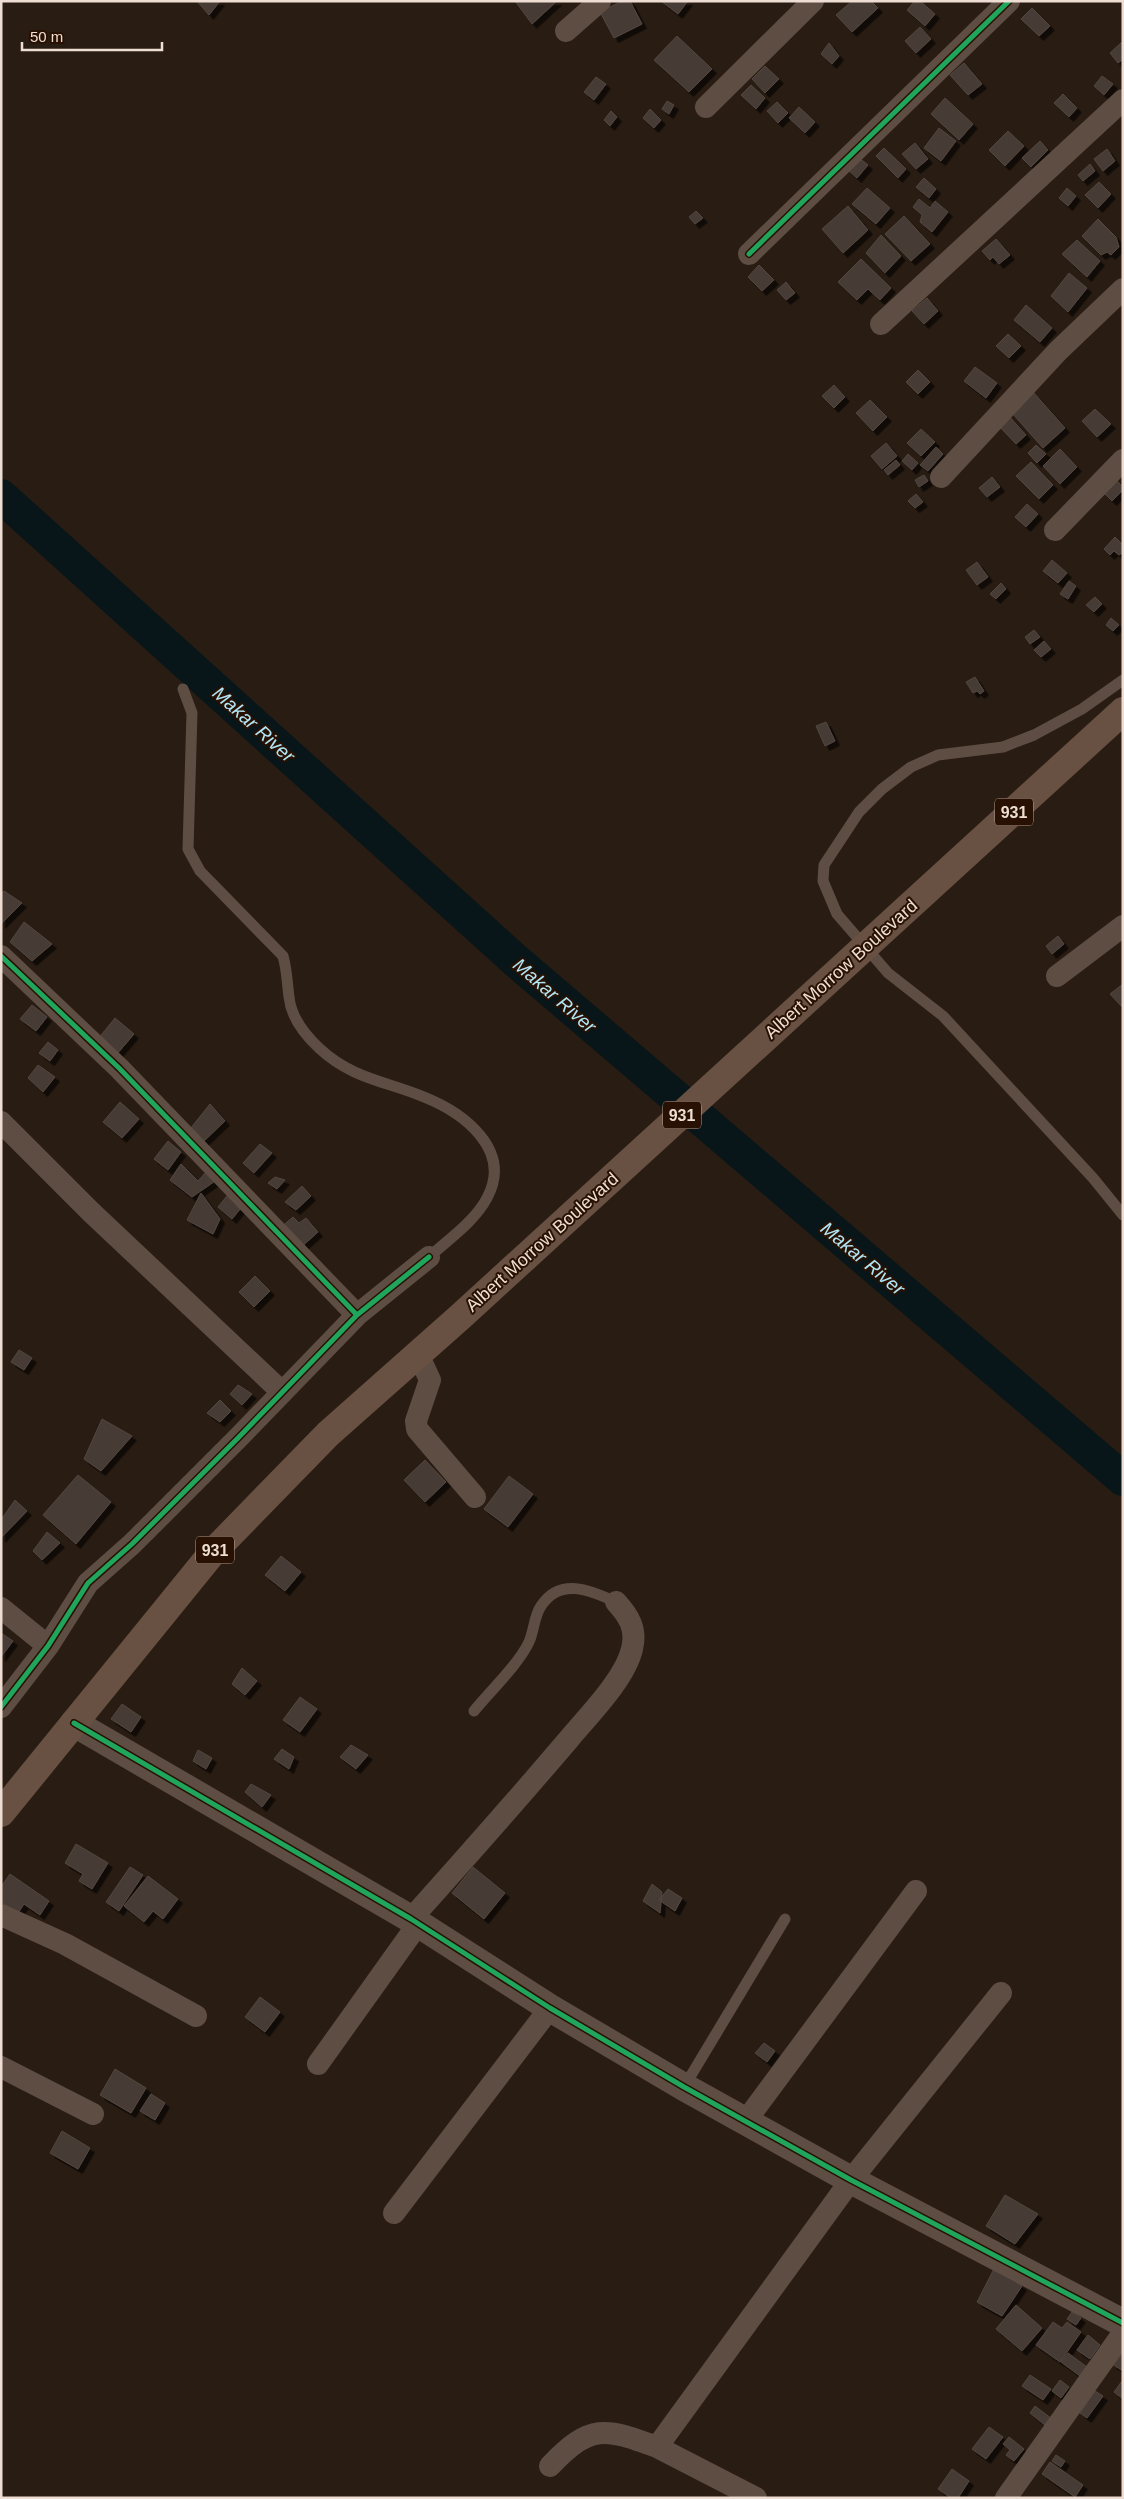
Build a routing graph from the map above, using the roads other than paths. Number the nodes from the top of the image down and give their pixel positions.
1 (600, 1) edge
2 (813, 1) edge
3 (1009, 1) edge
4 (566, 31) dead end
5 (1123, 100) edge
6 (706, 107) dead end
7 (749, 254) dead end
8 (1123, 289) edge
9 (881, 324) dead end
10 (1123, 460) edge
11 (942, 477) dead end
12 (1055, 530) dead end
13 (1123, 680) edge
14 (183, 690) dead end
15 (1123, 711) edge
16 (1123, 926) edge
17 (1, 956) edge
18 (1057, 976) dead end
19 (1, 1122) edge
20 (1123, 1215) edge
21 (429, 1257) joint
22 (357, 1315) junction
23 (418, 1354) junction
24 (282, 1392) junction
25 (475, 1497) dead end
26 (616, 1602) joint
27 (1, 1608) edge
28 (48, 1646) junction
29 (1, 1707) edge
30 (474, 1711) dead end
31 (74, 1724) junction
32 (1, 1813) edge
33 (916, 1891) dead end
34 (1, 1915) edge
35 (785, 1919) dead end
36 (415, 1922) junction
37 (1001, 1993) dead end
38 (550, 2008) junction
39 (196, 2016) dead end
40 (318, 2064) dead end
41 (1, 2067) edge
42 (684, 2088) junction
43 (93, 2114) dead end
44 (746, 2122) junction
45 (851, 2180) junction
46 (394, 2213) dead end
47 (1123, 2323) edge
48 (1123, 2333) edge
49 (657, 2448) junction
50 (550, 2466) dead end
51 (756, 2498) edge
52 (1006, 2498) edge

1 - 4 street
2 - 6 street
3 - 7 street
5 - 9 street
8 - 11 street
10 - 12 street
13 - 20 lane
14 - 21 lane
15 - 23 main road, Albert Morrow Boulevard / 931
16 - 18 street
17 - 22 street
19 - 24 street
21 - 22 street
22 - 24 street
23 - 25 street
23 - 31 main road, Albert Morrow Boulevard / 931
24 - 28 street
26 - 30 lane
26 - 36 street
27 - 28 street
28 - 29 street
31 - 32 main road, Albert Morrow Boulevard / 931
31 - 36 street
33 - 44 street
34 - 39 street
35 - 42 lane
36 - 38 street
36 - 40 street
37 - 45 street
38 - 42 street
38 - 46 street
41 - 43 street
42 - 44 street
44 - 45 street
45 - 47 street
45 - 49 street
48 - 52 street
49 - 50 street
49 - 51 street

